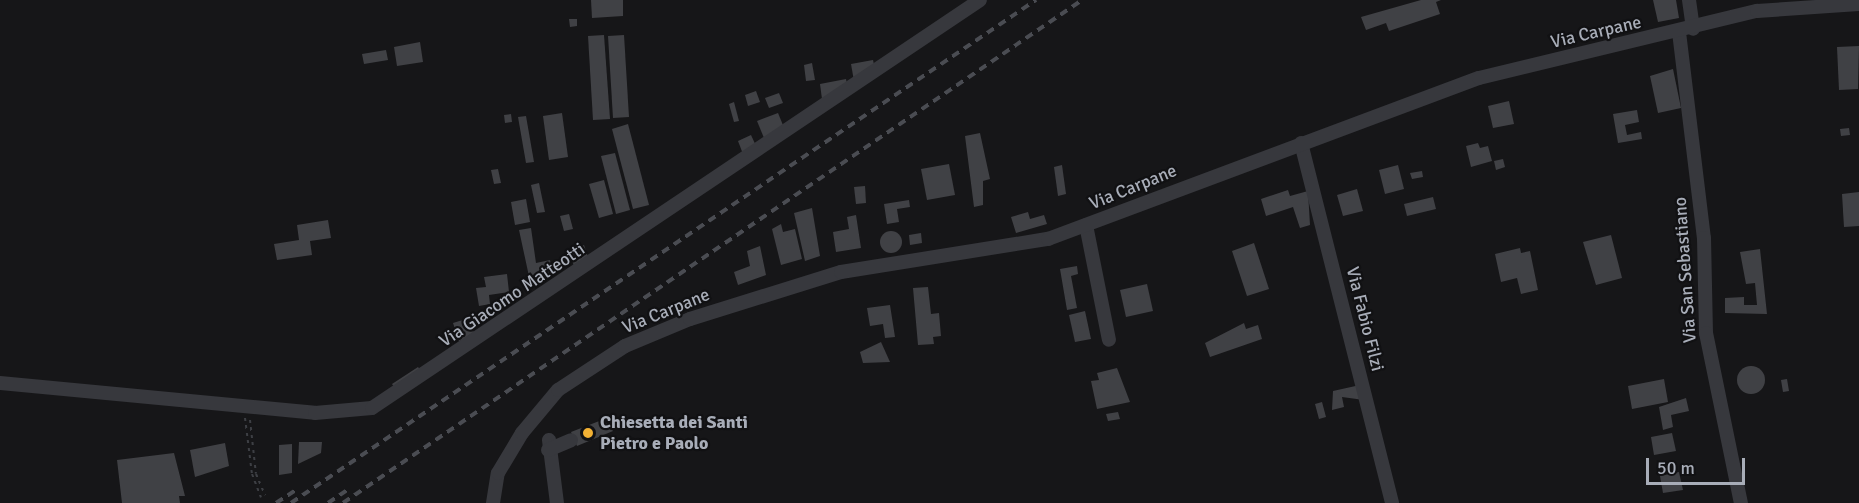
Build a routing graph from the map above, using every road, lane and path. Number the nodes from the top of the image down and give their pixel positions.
1 (980, 0) edge
2 (1689, 0) edge
3 (1859, 4) edge
4 (1693, 29) junction
5 (1678, 32) junction
6 (1301, 143) junction
7 (1086, 225) junction
8 (1109, 340) dead end
9 (0, 383) edge
10 (249, 415) dead end
11 (246, 425) dead end
12 (571, 440) dead end
13 (265, 495) dead end
14 (261, 497) dead end
15 (492, 503) edge
16 (557, 503) edge
17 (1392, 503) edge
18 (1741, 503) edge

1 - 9 street, Via Giacomo Matteotti
2 - 4 street
3 - 4 street, Via Carpane
4 - 5 street, Via Carpane
5 - 6 street, Via Carpane
5 - 18 street, Via San Sebastiano
6 - 7 street, Via Carpane
6 - 17 street, Via Fabio Filzi
7 - 8 street
7 - 15 street, Via Carpane
10 - 13 path
11 - 14 path
12 - 16 street

